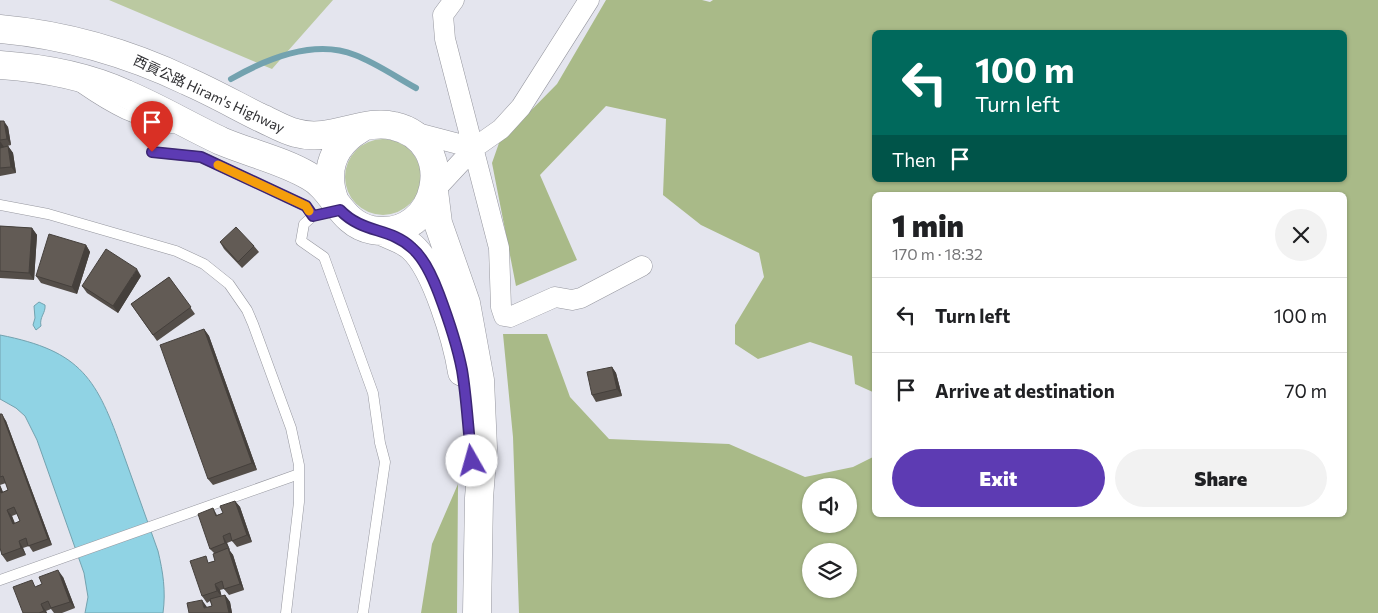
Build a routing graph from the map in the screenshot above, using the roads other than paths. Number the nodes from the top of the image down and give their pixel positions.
1 (454, 0) edge
2 (589, 0) edge
3 (0, 29) edge
4 (0, 65) edge
5 (360, 129) junction
6 (406, 130) junction
7 (474, 148) junction
8 (152, 152) dead end
9 (434, 191) junction
10 (0, 206) edge
11 (329, 208) junction
12 (381, 231) junction
13 (642, 266) dead end
14 (299, 474) junction
15 (479, 498) junction
16 (0, 580) edge
17 (286, 613) edge
18 (363, 613) edge
19 (477, 613) edge

1 - 7 street
2 - 7 street
3 - 5 main road, 西貢公路 Hiram's Highway
4 - 11 main road
5 - 6 main road, 西貢公路 Hiram's Highway
5 - 11 main road, 西貢公路 Hiram's Highway
6 - 7 street
6 - 9 main road
7 - 9 street
7 - 13 street
8 - 11 lane
9 - 12 main road
9 - 15 main road
10 - 14 lane
11 - 12 main road
11 - 18 lane
12 - 15 main road
14 - 16 lane
14 - 17 lane
15 - 19 main road

